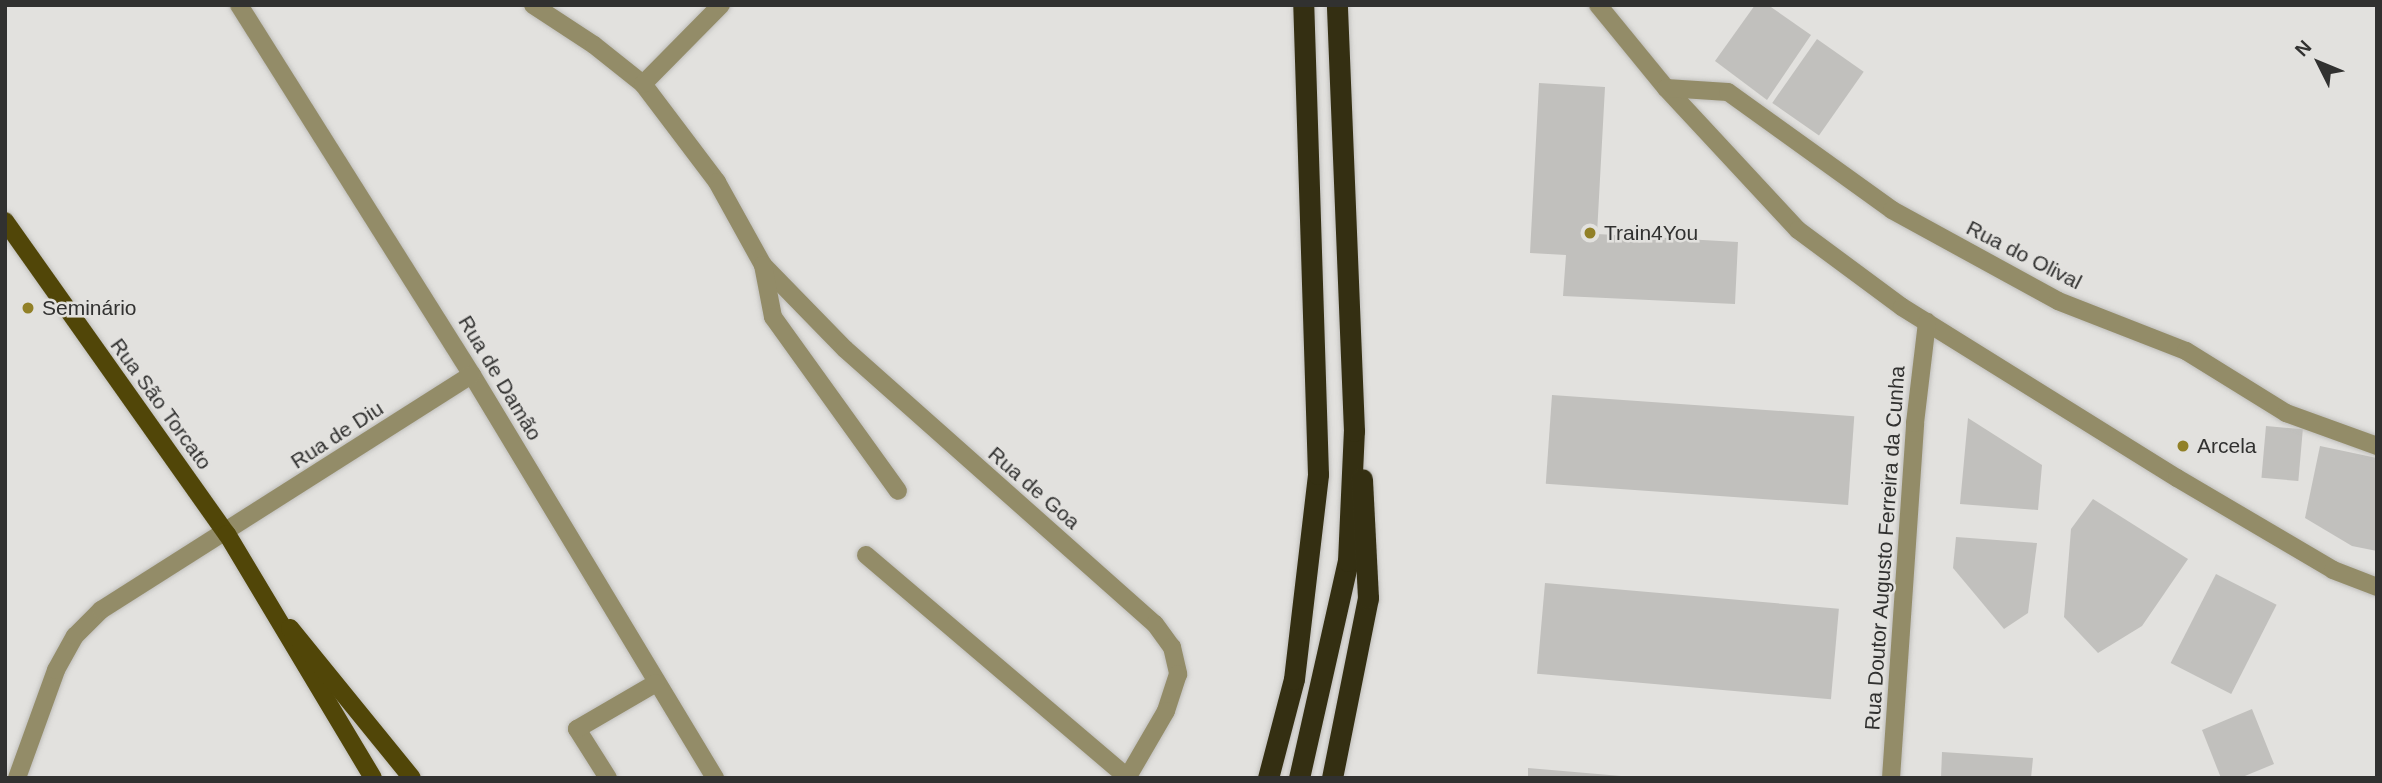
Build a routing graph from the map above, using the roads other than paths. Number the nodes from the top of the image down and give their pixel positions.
1 (239, 5) edge
2 (533, 5) edge
3 (721, 5) edge
4 (1303, 5) edge
5 (1337, 5) edge
6 (1598, 5) edge
7 (643, 84) junction
8 (1666, 88) junction
9 (5, 221) edge
10 (763, 265) junction
11 (1927, 322) junction
12 (472, 375) junction
13 (1354, 430) junction
14 (2377, 446) edge
15 (898, 491) dead end
16 (227, 534) junction
17 (866, 555) dead end
18 (2377, 587) edge
19 (278, 616) junction
20 (656, 683) junction
21 (17, 778) edge
22 (373, 778) edge
23 (412, 778) edge
24 (608, 778) edge
25 (715, 778) edge
26 (1127, 778) edge
27 (1268, 778) edge
28 (1299, 778) edge
29 (1332, 778) edge
30 (1891, 778) edge

1 - 12 street, Rua de Damão
2 - 7 street, Rua de Goa
3 - 7 street
4 - 27 highway
5 - 13 highway
6 - 8 street
7 - 10 street, Rua de Goa
8 - 11 street
8 - 14 street, Rua do Olival
9 - 16 main road, Rua São Torcato
10 - 15 street, Rua de Goa
10 - 26 street, Rua de Goa
11 - 18 street
11 - 30 street, Rua Doutor Augusto Ferreira da Cunha
12 - 16 street, Rua de Diu
12 - 20 street, Rua de Damão
13 - 28 highway
13 - 29 highway
16 - 19 main road, Rua São Torcato
16 - 21 street, Rua de Diu
17 - 26 street
19 - 22 main road, Rua São Torcato
19 - 23 main road, Rua São Torcato
20 - 24 street
20 - 25 street, Rua de Damão

